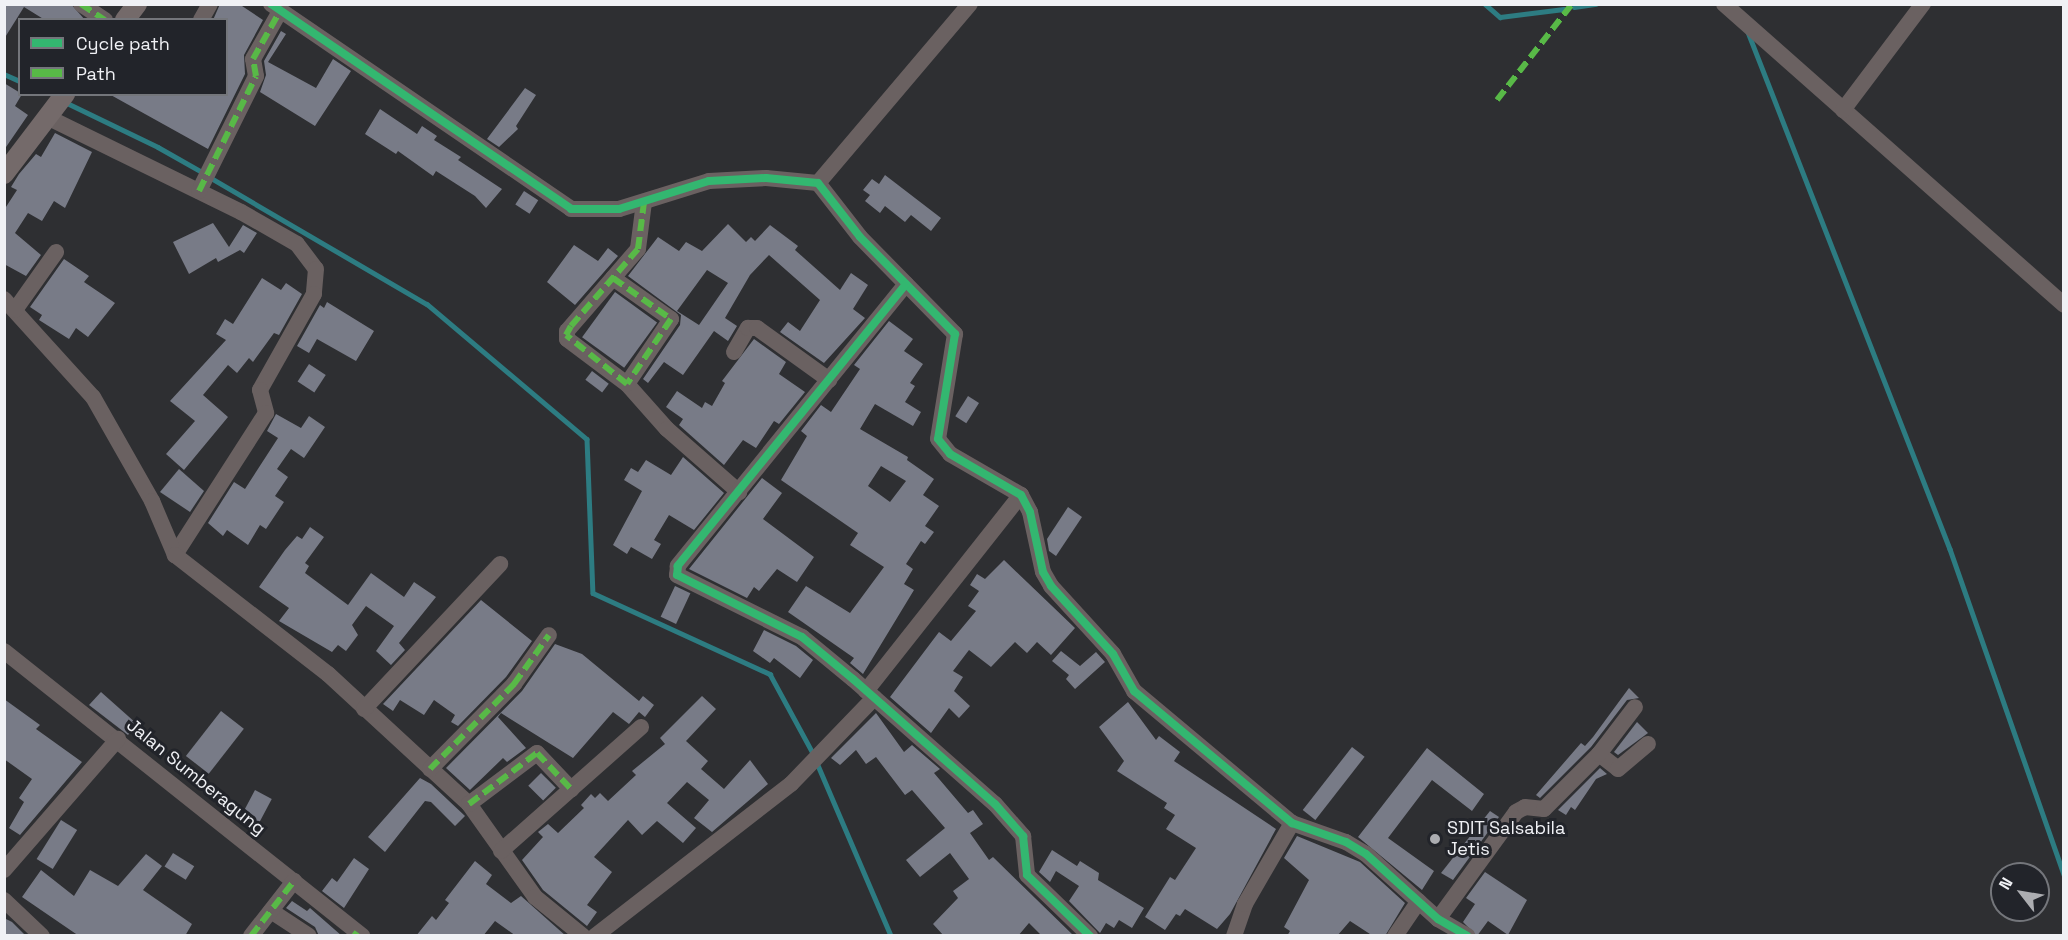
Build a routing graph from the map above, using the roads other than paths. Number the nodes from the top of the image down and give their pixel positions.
1 (81, 4) edge
2 (137, 4) edge
3 (210, 4) edge
4 (970, 4) edge
5 (1724, 4) edge
6 (1923, 4) edge
7 (275, 8) edge
8 (102, 18) edge
9 (126, 18) edge
10 (202, 18) edge
11 (63, 96) edge
12 (1843, 110) junction
13 (50, 113) junction
14 (4, 174) edge
15 (818, 183) junction
16 (200, 189) junction
17 (644, 213) junction
18 (56, 252) dead end
19 (613, 278) junction
20 (906, 284) junction
21 (10, 305) edge
22 (2064, 305) edge
23 (734, 351) dead end
24 (829, 380) junction
25 (627, 384) junction
26 (739, 492) junction
27 (1021, 495) junction
28 (175, 555) junction
29 (500, 564) dead end
30 (549, 636) dead end
31 (4, 651) edge
32 (870, 694) junction
33 (1635, 707) dead end
34 (364, 709) junction
35 (641, 727) dead end
36 (113, 744) junction
37 (1647, 744) dead end
38 (1599, 754) junction
39 (430, 769) junction
40 (571, 789) junction
41 (469, 804) junction
42 (1292, 823) junction
43 (501, 851) junction
44 (4, 870) edge
45 (291, 884) junction
46 (4, 900) edge
47 (1419, 901) junction
48 (272, 909) junction
49 (1438, 919) junction
50 (357, 934) edge
51 (42, 936) edge
52 (251, 936) edge
53 (309, 936) edge
54 (583, 936) edge
55 (595, 936) edge
56 (1090, 936) edge
57 (1234, 936) edge
58 (1395, 936) edge
59 (1467, 936) edge

1 - 8 street
2 - 9 main road
3 - 10 street
4 - 15 street
5 - 12 street
6 - 12 street
7 - 16 street
7 - 17 street
11 - 13 main road
12 - 22 street
13 - 14 main road
13 - 16 street
15 - 17 street
15 - 20 street
16 - 28 street
17 - 19 street
18 - 21 street
19 - 25 street
19 - 25 street
20 - 24 street
20 - 27 street
21 - 28 street
23 - 24 street
24 - 26 street
25 - 26 street
26 - 32 street
27 - 32 street
27 - 42 street
28 - 34 street
29 - 34 street
30 - 39 street
31 - 36 street, Jalan Sumberagung
32 - 55 street
32 - 56 street
33 - 38 street
34 - 39 street
35 - 40 street
36 - 44 street
36 - 45 street, Jalan Sumberagung
37 - 38 street
38 - 49 street
39 - 41 street
40 - 41 street
40 - 43 street
41 - 43 street
42 - 47 street
42 - 57 street
43 - 54 street
45 - 48 street
45 - 50 street, Jalan Sumberagung
46 - 51 street
47 - 49 street
47 - 58 street
48 - 52 street
48 - 53 street
49 - 59 street

